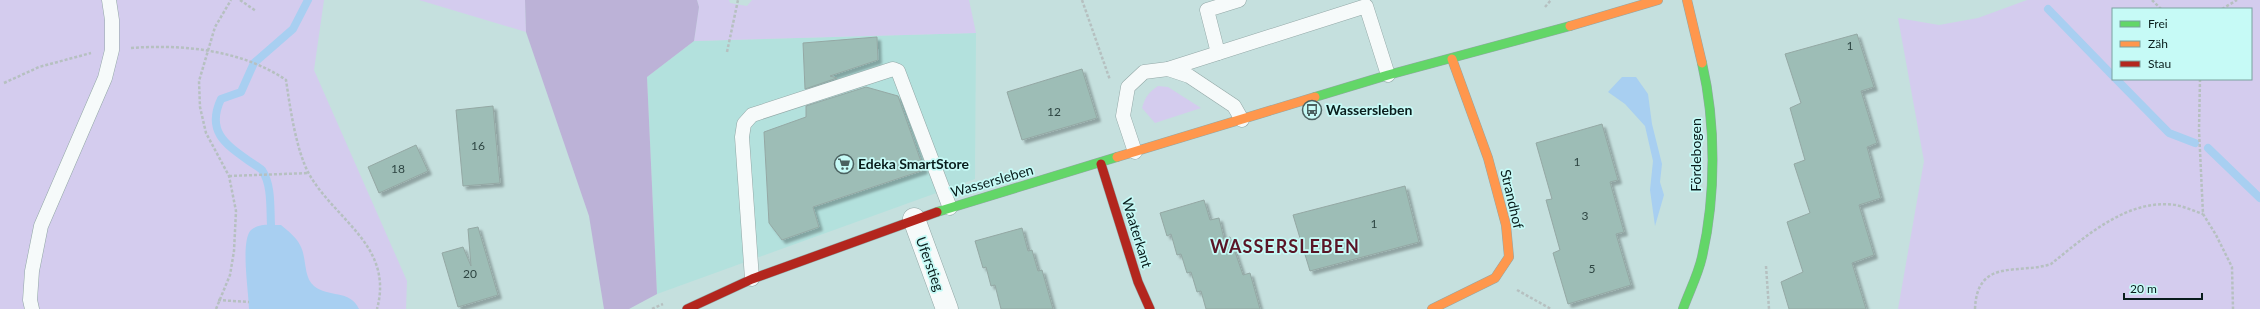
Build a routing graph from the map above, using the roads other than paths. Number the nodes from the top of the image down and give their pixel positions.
1 (109, 0) edge
2 (1239, 0) edge
3 (1658, 0) edge
4 (1687, 0) edge
5 (1365, 3) edge
6 (1218, 53) junction
7 (1452, 59) junction
8 (1168, 69) junction
9 (1388, 75) junction
10 (1242, 120) junction
11 (1135, 152) junction
12 (1101, 164) junction
13 (950, 208) junction
14 (914, 219) junction
15 (752, 279) junction
16 (32, 309) edge
17 (686, 309) edge
18 (947, 309) edge
19 (1150, 309) edge
20 (1432, 309) edge
21 (1683, 309) edge

1 - 16 lane
2 - 6 lane
3 - 7 street, Wassersleben
4 - 21 street, Fördebogen
5 - 6 lane
5 - 9 lane
6 - 8 lane
7 - 9 street, Wassersleben
7 - 20 street, Strandhof
8 - 10 lane
8 - 11 lane
9 - 10 street, Wassersleben
10 - 11 street, Wassersleben
11 - 12 street, Wassersleben
12 - 13 street, Wassersleben
12 - 19 street, Waaterkant
13 - 14 street, Wassersleben
13 - 15 lane
14 - 15 street, Wassersleben
14 - 18 street, Uferstieg
15 - 17 street, Wassersleben

